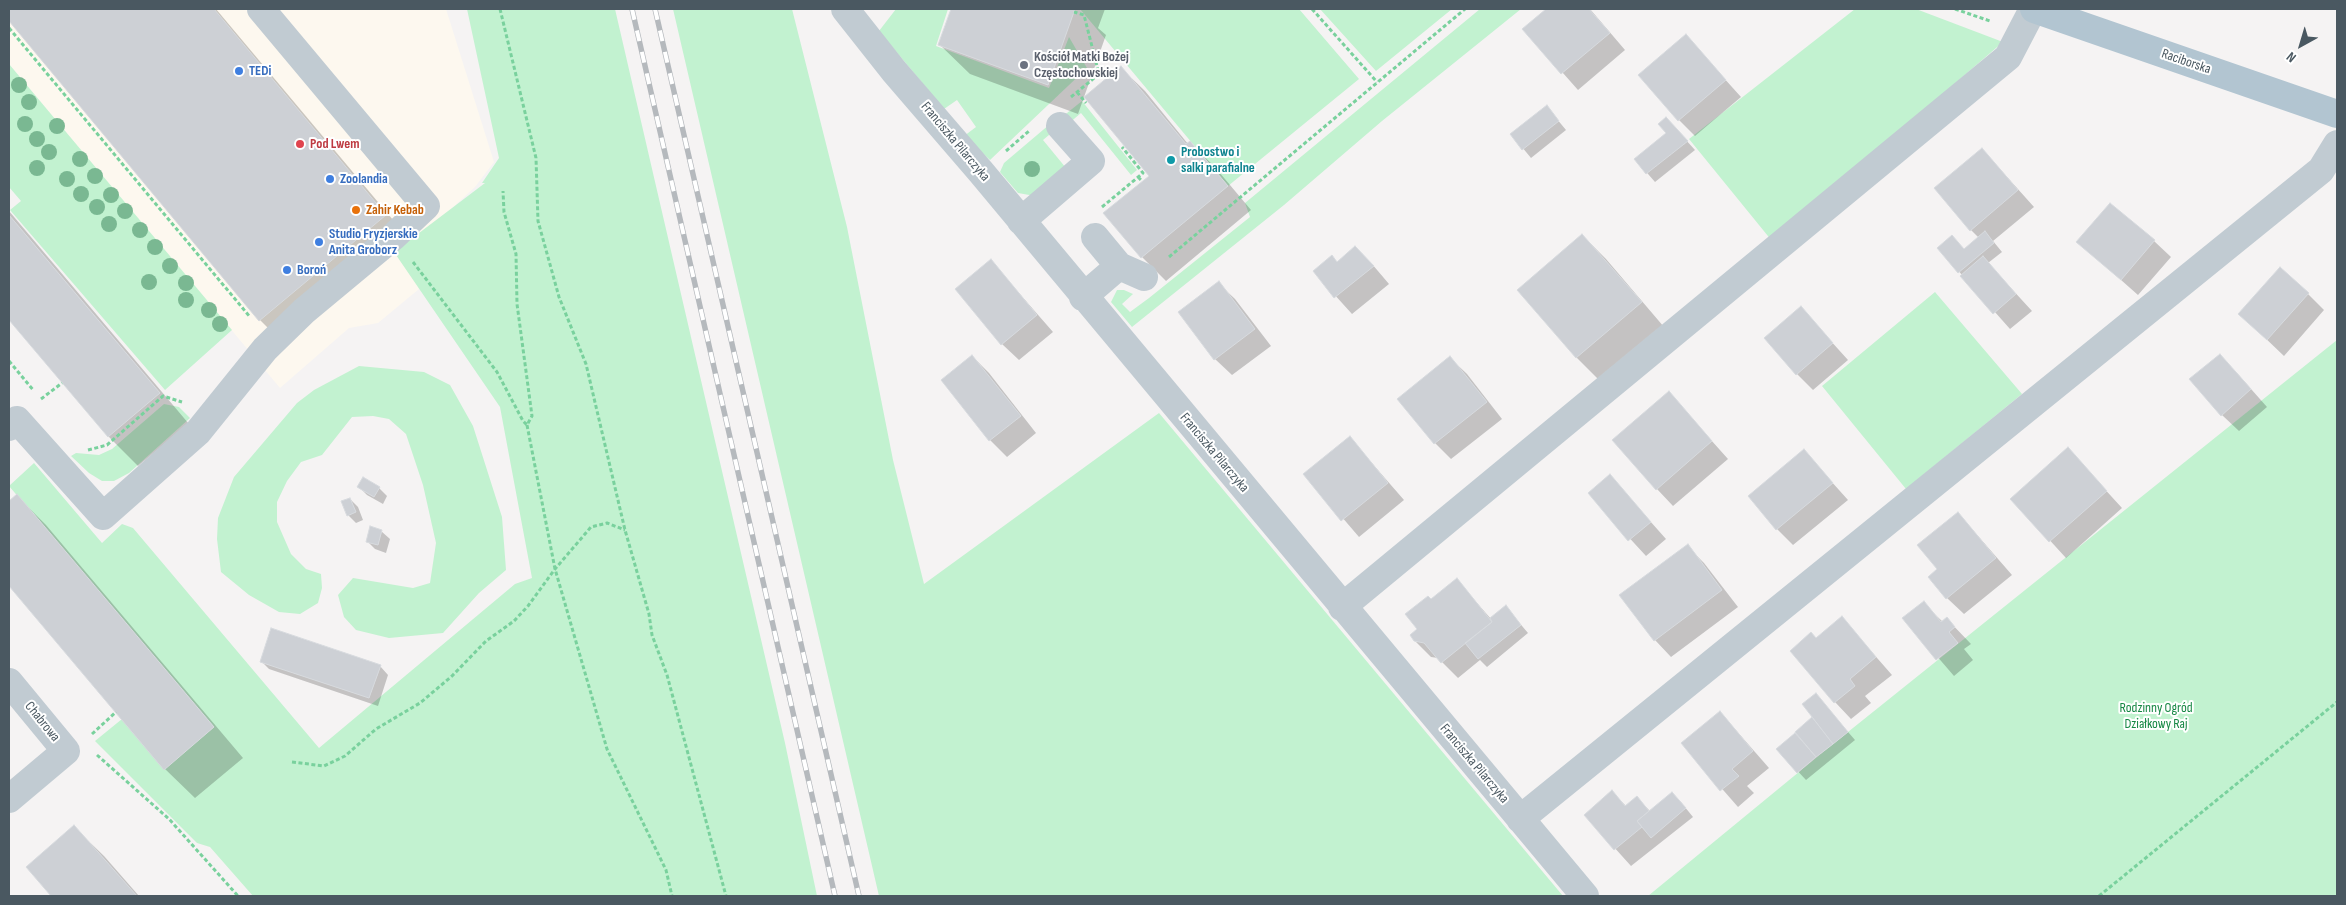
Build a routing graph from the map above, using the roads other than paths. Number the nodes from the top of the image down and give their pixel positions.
1 (261, 9) edge
2 (2033, 9) edge
3 (855, 12) edge
4 (2337, 114) edge
5 (1060, 126) dead end
6 (2337, 144) edge
7 (1021, 221) junction
8 (1095, 237) dead end
9 (1119, 266) junction
10 (1144, 277) road end
11 (1083, 297) junction
12 (12, 419) edge
13 (1342, 607) junction
14 (9, 682) edge
15 (9, 799) edge
16 (1520, 819) junction
17 (1585, 896) edge

1 - 12 street
2 - 4 main road, Raciborska
2 - 13 street
3 - 7 street, Franciszka Pilarczyka
5 - 7 street
6 - 16 street
7 - 11 street, Franciszka Pilarczyka
8 - 9 street
9 - 10 street
9 - 11 street
11 - 13 street, Franciszka Pilarczyka
13 - 16 street, Franciszka Pilarczyka
14 - 15 street, Chabrowa
16 - 17 street, Franciszka Pilarczyka

